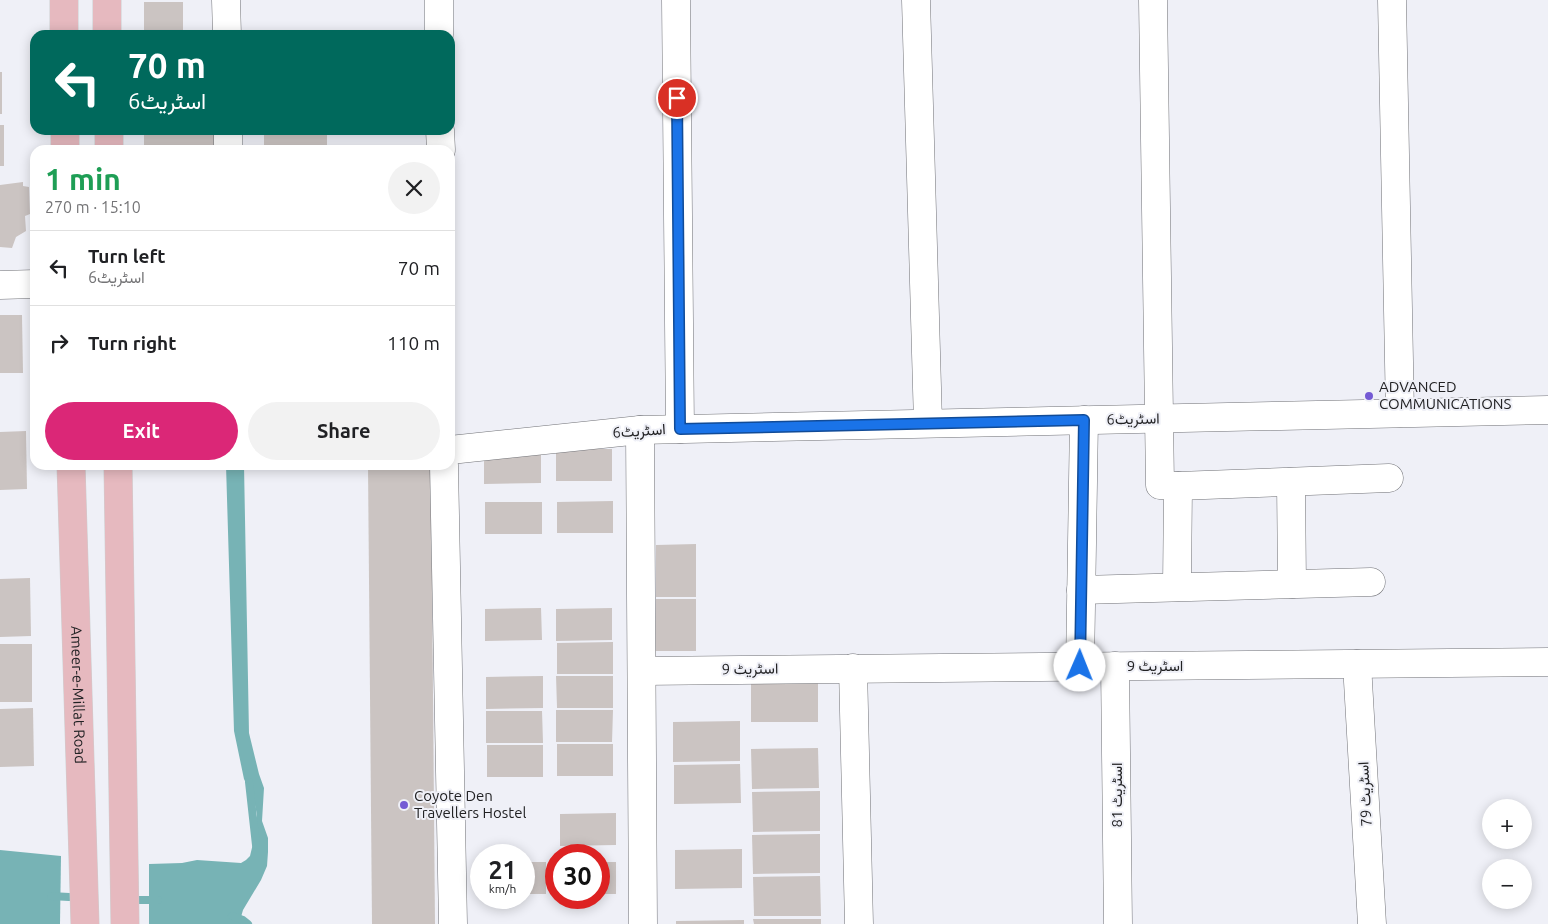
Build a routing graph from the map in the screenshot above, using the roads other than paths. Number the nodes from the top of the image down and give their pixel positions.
1 (64, 0) edge
2 (107, 0) edge
3 (226, 0) edge
4 (439, 0) edge
5 (676, 0) edge
6 (916, 0) edge
7 (1153, 0) edge
8 (1392, 0) edge
9 (64, 30) edge
10 (108, 30) edge
11 (227, 30) edge
12 (439, 30) edge
13 (30, 284) edge
14 (0, 286) edge
15 (1548, 410) edge
16 (1400, 413) junction
17 (1158, 418) junction
18 (1084, 420) junction
19 (928, 423) junction
20 (680, 429) junction
21 (640, 430) junction
22 (455, 449) edge
23 (71, 470) edge
24 (118, 470) edge
25 (444, 470) edge
26 (1389, 478) dead end
27 (1291, 482) junction
28 (1178, 486) junction
29 (1371, 582) dead end
30 (1292, 584) junction
31 (1177, 587) junction
32 (1081, 590) junction
33 (1548, 662) edge
34 (1357, 664) junction
35 (1080, 666) junction
36 (1115, 666) junction
37 (853, 668) junction
38 (642, 670) junction
39 (85, 924) edge
40 (125, 924) edge
41 (453, 924) edge
42 (643, 924) edge
43 (859, 924) edge
44 (1118, 924) edge
45 (1372, 924) edge

1 - 9 main road
2 - 10 main road
3 - 11 street
4 - 12 street
5 - 20 street
6 - 19 street
7 - 17 street
8 - 16 street
13 - 14 street
15 - 16 street, اسٹریٹ6
16 - 17 street, اسٹریٹ6
17 - 18 street, اسٹریٹ6
17 - 28 street
18 - 19 street, اسٹریٹ6
18 - 32 street
19 - 20 street, اسٹریٹ6
20 - 21 street, اسٹریٹ6
21 - 22 street, اسٹریٹ6
21 - 38 street
23 - 39 main road, Ameer-e-Millat Road
24 - 40 main road
25 - 41 street
26 - 27 street
27 - 28 street
27 - 30 street
28 - 31 street
29 - 30 street
30 - 31 street
31 - 32 street
32 - 35 street
33 - 34 street, اسٹریٹ 9
34 - 36 street, اسٹریٹ 9
34 - 45 street, اسٹریٹ 79
35 - 36 street, اسٹریٹ 9
35 - 37 street, اسٹریٹ 9
36 - 44 street, اسٹریٹ 81
37 - 38 street, اسٹریٹ 9
37 - 43 street
38 - 42 street

